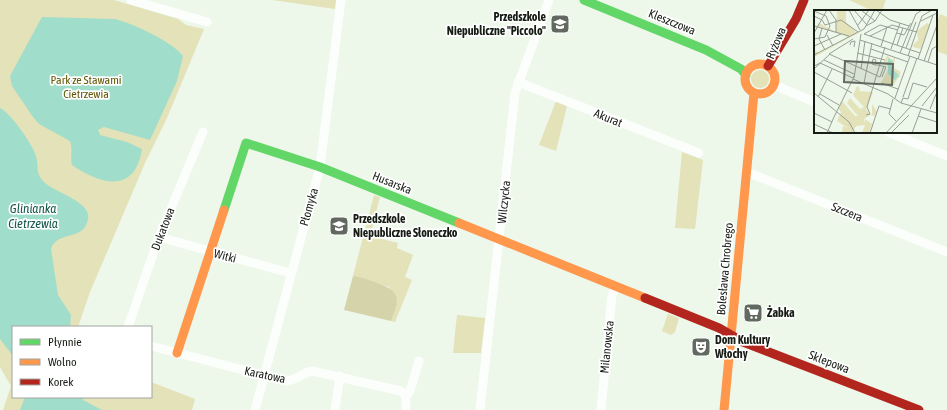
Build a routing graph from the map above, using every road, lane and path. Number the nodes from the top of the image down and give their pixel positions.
1 (131, 0) edge
2 (341, 0) edge
3 (549, 0) edge
4 (584, 0) edge
5 (804, 0) edge
6 (796, 19) junction
7 (207, 22) dead end
8 (706, 50) junction
9 (755, 65) junction
10 (768, 66) junction
11 (746, 75) junction
12 (775, 75) junction
13 (518, 82) junction
14 (774, 85) junction
15 (754, 93) junction
16 (764, 93) junction
17 (814, 102) edge
18 (752, 130) junction
19 (203, 132) dead end
20 (890, 133) edge
21 (699, 153) dead end
22 (947, 156) edge
23 (320, 167) junction
24 (747, 172) junction
25 (159, 237) junction
26 (499, 240) junction
27 (210, 252) junction
28 (947, 252) edge
29 (290, 273) junction
30 (616, 286) junction
31 (128, 326) edge
32 (731, 335) junction
33 (152, 346) edge
34 (177, 353) junction
35 (418, 361) dead end
36 (340, 376) junction
37 (264, 377) junction
38 (404, 394) junction
39 (255, 410) edge
40 (335, 410) edge
41 (406, 410) edge
42 (480, 410) edge
43 (601, 410) edge
44 (724, 410) edge
45 (919, 410) edge

1 - 7 street
2 - 23 street, Płomyka
3 - 13 street, Wilczycka
4 - 8 street, Kleszczowa
5 - 6 street, Ryżowa
6 - 10 street, Ryżowa
6 - 12 street, Ryżowa
8 - 9 street, Kleszczowa
8 - 11 street, Kleszczowa
9 - 10 street
9 - 11 street
10 - 12 street
11 - 15 street
12 - 14 street
13 - 21 street, Akurat
13 - 26 street, Wilczycka
14 - 16 street
14 - 17 street
15 - 16 street
15 - 18 street, Bolesława Chrobrego
16 - 18 street, Bolesława Chrobrego
18 - 24 street, Bolesława Chrobrego
19 - 25 street, Dukatowa
20 - 22 street
23 - 26 street, Husarska
23 - 27 street, Husarska
23 - 29 street, Płomyka
24 - 28 street, Szczera
24 - 32 street, Bolesława Chrobrego
25 - 27 street, Witki
25 - 31 street, Dukatowa
26 - 30 street, Husarska
26 - 42 street, Wilczycka
27 - 29 street, Witki
27 - 34 street, Husarska
29 - 37 street, Płomyka
30 - 32 street, Husarska
30 - 43 street, Milanowska
32 - 44 street, Bolesława Chrobrego
32 - 45 street, Sklepowa
33 - 34 street, Karatowa
34 - 37 street, Karatowa
35 - 38 street
36 - 37 street, Karatowa
36 - 38 street, Karatowa
36 - 40 street
37 - 39 street, Płomyka
38 - 41 street

